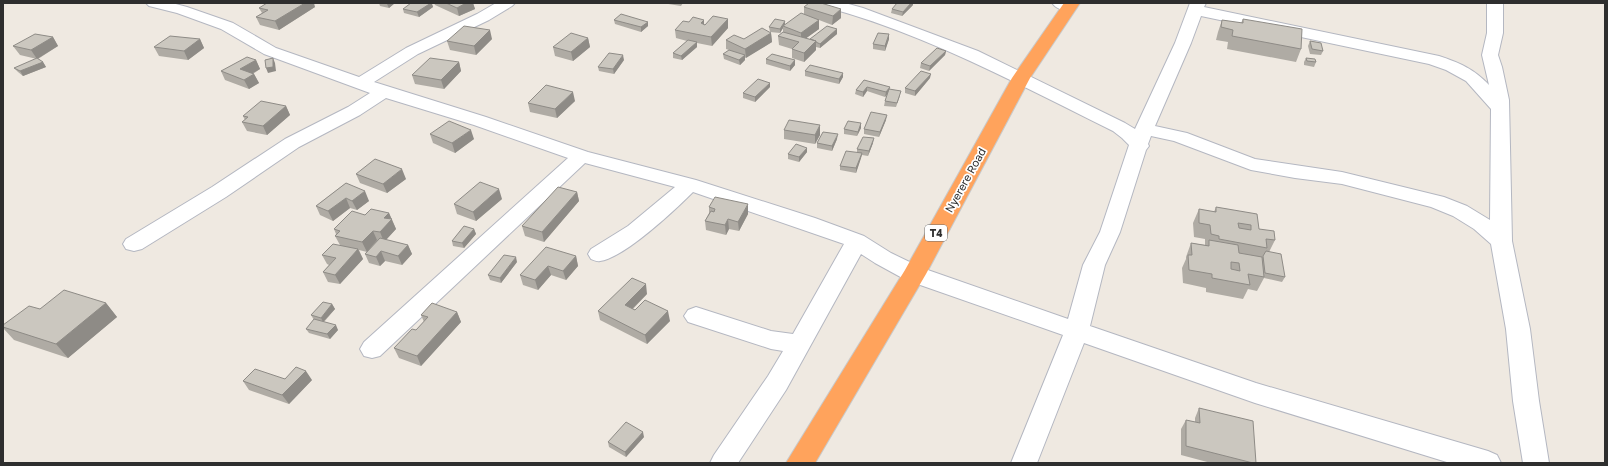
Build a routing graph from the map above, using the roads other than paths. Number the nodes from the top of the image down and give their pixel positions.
1 (154, 3) edge
2 (507, 3) edge
3 (827, 3) edge
4 (1495, 3) edge
5 (1067, 4) edge
6 (1196, 6) edge
7 (1021, 78) junction
8 (361, 83) junction
9 (384, 92) junction
10 (1500, 108) junction
11 (1142, 137) junction
12 (581, 156) junction
13 (689, 184) junction
14 (1501, 240) junction
15 (857, 241) junction
16 (134, 244) dead end
17 (599, 254) dead end
18 (914, 274) junction
19 (696, 316) dead end
20 (1077, 330) junction
21 (799, 344) junction
22 (372, 349) dead end
23 (1482, 462) edge
24 (723, 463) edge
25 (800, 463) edge
26 (1024, 463) edge
27 (1536, 463) edge

1 - 8 street
2 - 8 street
3 - 7 street
4 - 10 street
5 - 7 highway, Nyerere Road / T4
6 - 10 street
6 - 11 street
7 - 11 street
7 - 18 highway, Nyerere Road / T4
8 - 9 street
9 - 12 street
9 - 16 street
10 - 14 street
11 - 14 street
11 - 20 street
12 - 13 street
12 - 22 street
13 - 15 street
13 - 17 street
14 - 27 street
15 - 18 street
15 - 21 street
18 - 20 street
18 - 25 highway, Nyerere Road / T4
19 - 21 street
20 - 23 street
20 - 26 street
21 - 24 street

